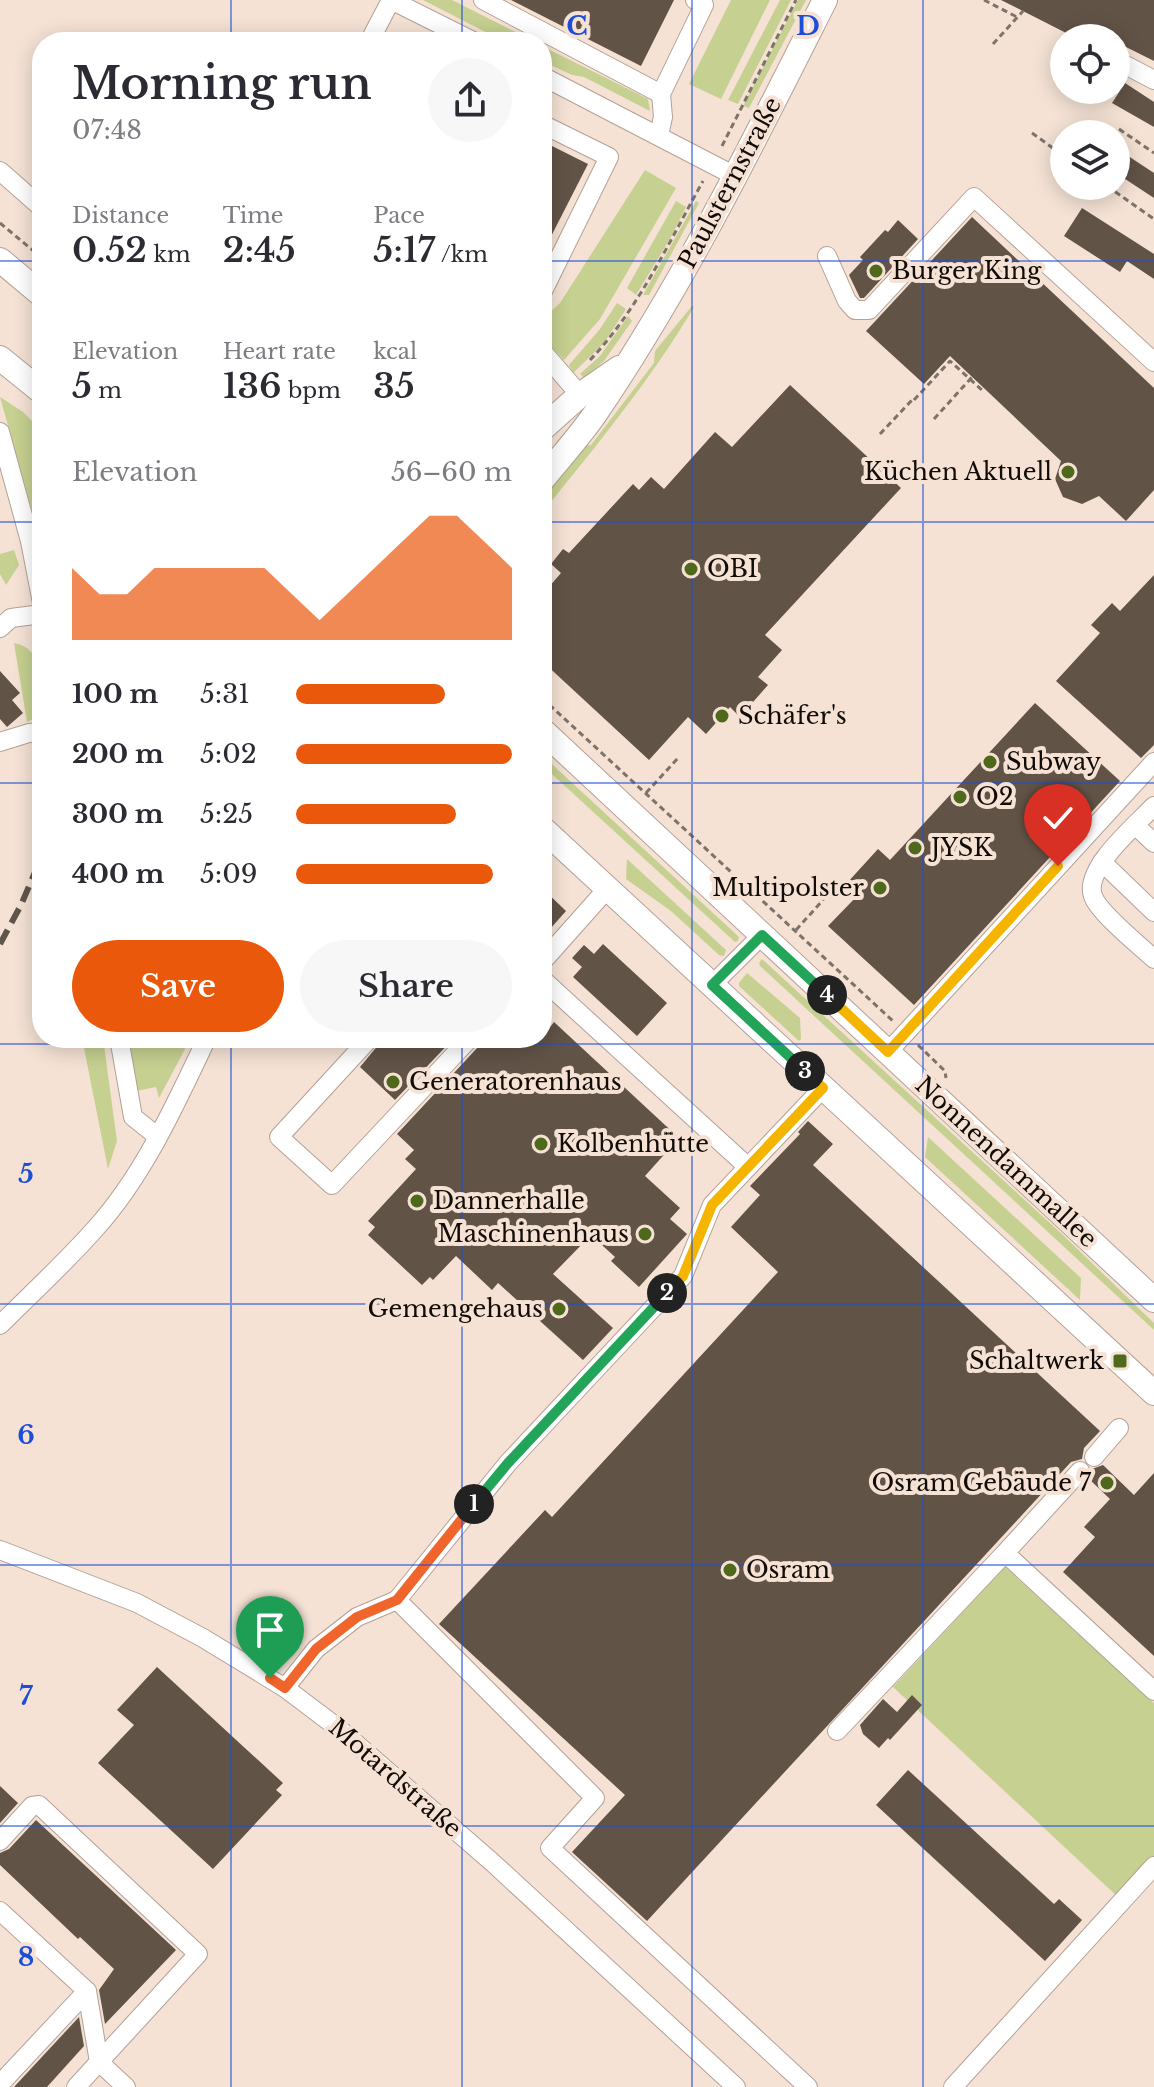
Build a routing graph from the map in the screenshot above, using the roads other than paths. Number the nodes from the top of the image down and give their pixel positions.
1 (391, 0) edge
2 (483, 0) edge
3 (695, 0) edge
4 (825, 0) edge
5 (376, 32) edge
6 (455, 32) edge
7 (544, 32) edge
8 (552, 36) edge
9 (1130, 67) edge
10 (1154, 80) edge
11 (552, 81) edge
12 (661, 94) junction
13 (552, 129) edge
14 (659, 135) junction
15 (0, 171) edge
16 (735, 176) junction
17 (32, 199) edge
18 (827, 256) dead end
19 (0, 260) edge
20 (552, 273) edge
21 (32, 287) edge
22 (0, 358) edge
23 (628, 362) junction
24 (1154, 362) edge
25 (552, 363) edge
26 (32, 384) edge
27 (574, 388) junction
28 (552, 416) edge
29 (0, 432) edge
30 (552, 468) edge
31 (32, 553) edge
32 (32, 615) edge
33 (0, 628) edge
34 (32, 733) edge
35 (552, 739) edge
36 (0, 742) edge
37 (1154, 762) edge
38 (1154, 806) edge
39 (1136, 826) junction
40 (552, 837) edge
41 (1154, 843) edge
42 (1102, 862) junction
43 (607, 889) junction
44 (1154, 912) edge
45 (762, 935) junction
46 (552, 951) edge
47 (1154, 959) edge
48 (712, 985) junction
49 (552, 988) edge
50 (121, 1048) edge
51 (202, 1048) edge
52 (361, 1048) edge
53 (461, 1048) edge
54 (888, 1052) junction
55 (823, 1088) junction
56 (157, 1136) junction
57 (748, 1167) junction
58 (1154, 1300) edge
59 (0, 1325) edge
60 (1154, 1393) edge
61 (1119, 1428) dead end
62 (1094, 1457) dead end
63 (1080, 1471) dead end
64 (0, 1550) edge
65 (1005, 1553) junction
66 (397, 1600) junction
67 (285, 1688) junction
68 (1154, 1691) edge
69 (837, 1731) dead end
70 (0, 1841) edge
71 (1154, 1866) edge
72 (0, 1911) edge
73 (87, 1991) junction
74 (99, 2062) junction
75 (0, 2084) edge
76 (76, 2087) edge
77 (126, 2087) edge
78 (736, 2087) edge
79 (808, 2087) edge
80 (953, 2087) edge

1 - 5 street
1 - 6 street
2 - 7 street
3 - 12 street
4 - 16 main road, Paulsternstraße
8 - 12 street
9 - 10 street
11 - 14 street
12 - 14 street
13 - 20 street
14 - 16 street
15 - 17 street
16 - 23 main road, Paulsternstraße
18 - 24 street
19 - 21 main road
22 - 26 main road
23 - 27 main road, Paulsternstraße
23 - 30 main road, Paulsternstraße
25 - 27 street
27 - 28 main road, Paulsternstraße
29 - 31 street
32 - 33 street
34 - 36 street
35 - 45 main road, Nonnendammallee
37 - 54 street
38 - 39 street
39 - 41 street
39 - 42 street
40 - 43 main road
42 - 44 street
42 - 47 street
43 - 46 street
43 - 48 main road
45 - 48 street
45 - 54 main road, Nonnendammallee
48 - 55 main road
49 - 57 street
50 - 56 street
51 - 56 street
52 - 53 street
54 - 58 main road, Nonnendammallee
55 - 57 street
55 - 60 main road
56 - 59 street
57 - 66 street
61 - 62 street
63 - 65 street
64 - 67 street, Motardstraße
65 - 68 street
65 - 69 street
66 - 67 street
66 - 79 street
67 - 78 street, Motardstraße
70 - 74 street
71 - 80 street
72 - 73 street
73 - 74 street
73 - 75 street
74 - 76 street
74 - 77 street

